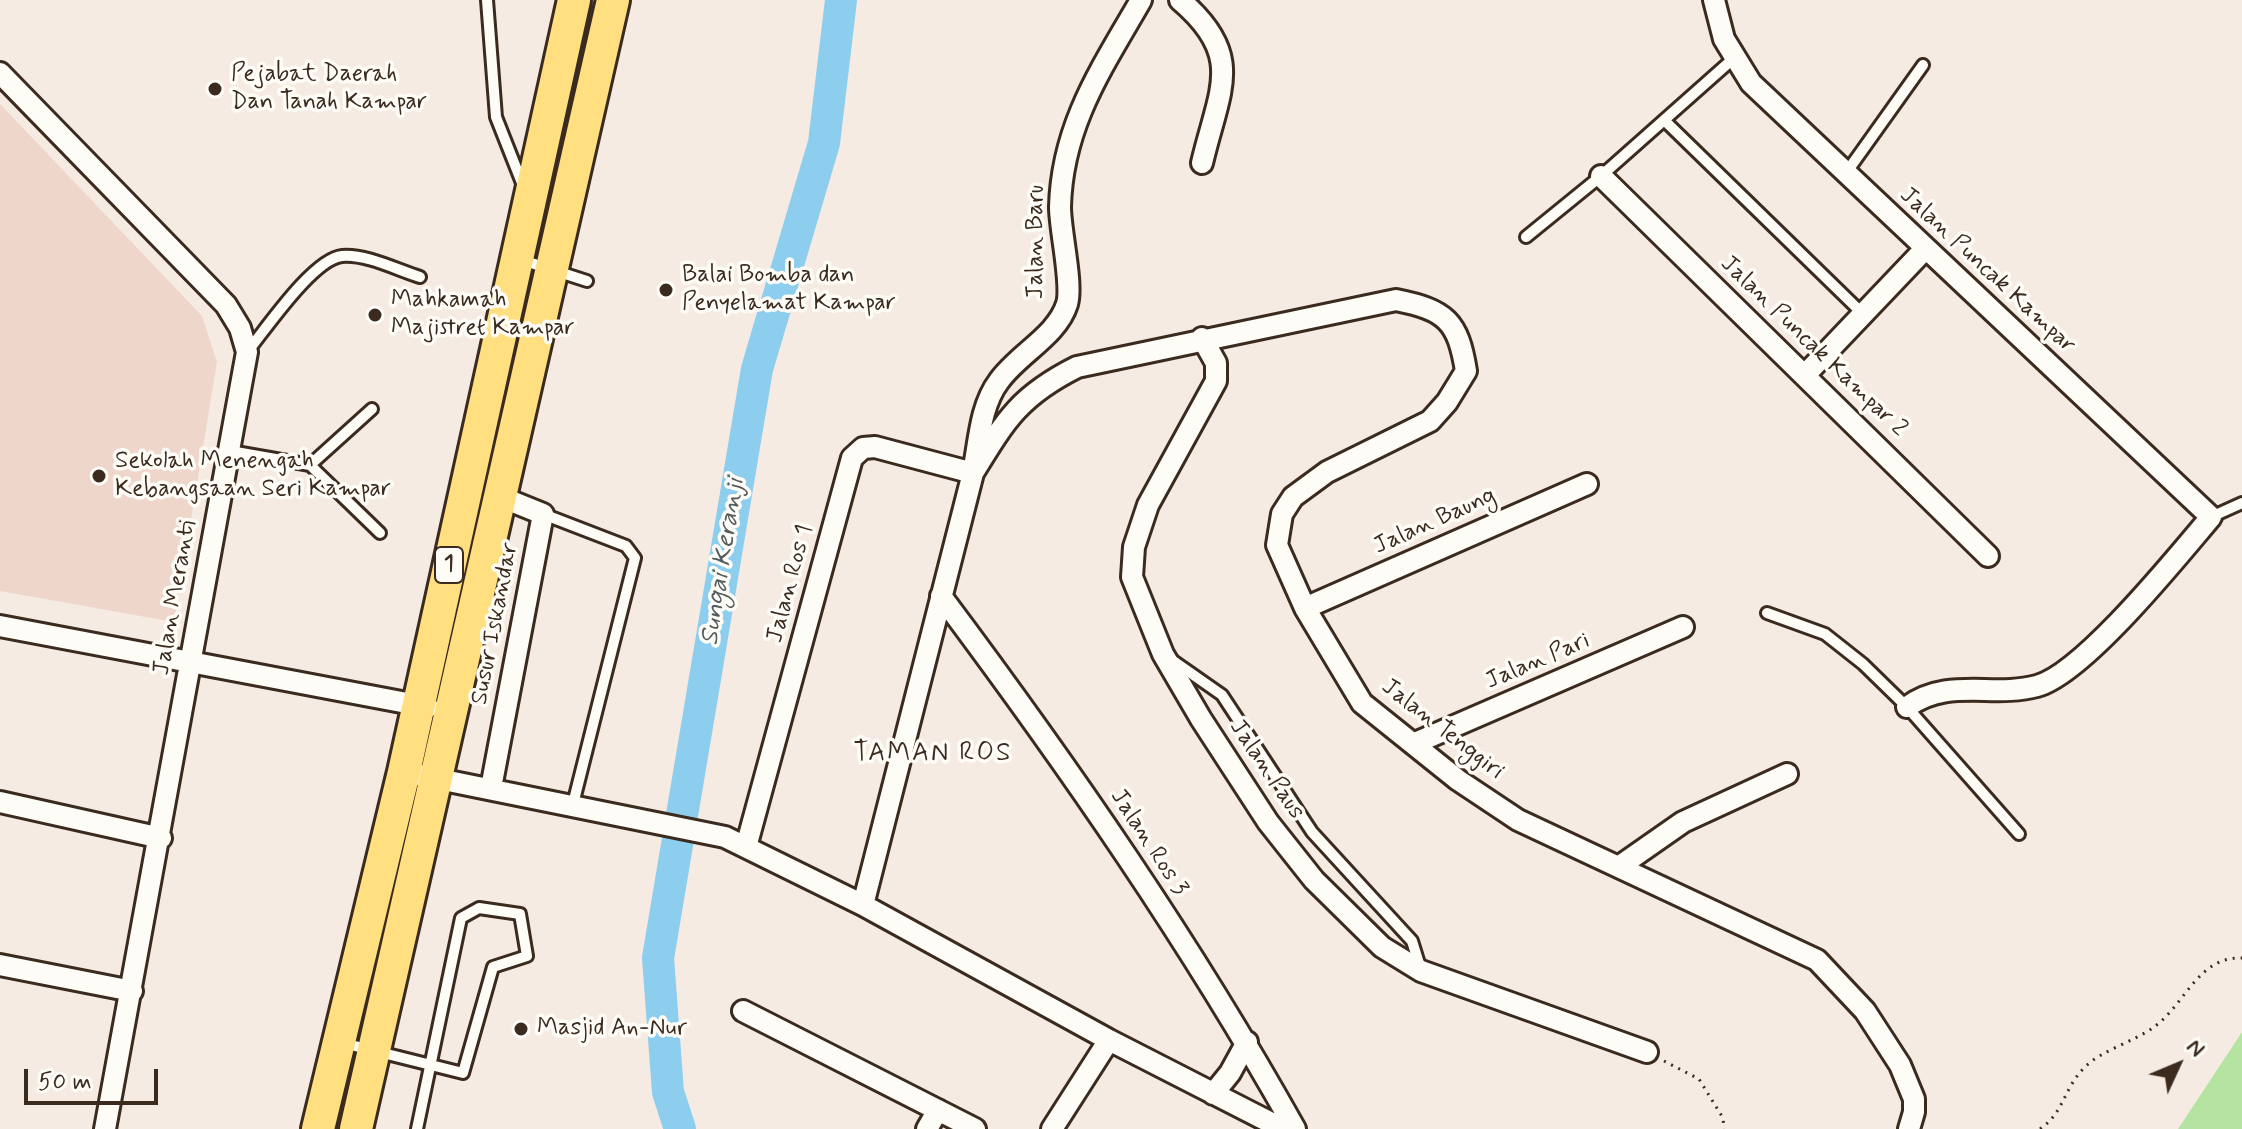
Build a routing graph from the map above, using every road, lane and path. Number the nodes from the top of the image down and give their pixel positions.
1 (487, 0) edge
2 (574, 0) edge
3 (613, 0) edge
4 (1141, 0) edge
5 (1180, 0) edge
6 (1714, 0) edge
7 (1734, 58) junction
8 (1923, 65) dead end
9 (0, 73) edge
10 (1664, 120) junction
11 (1202, 163) dead end
12 (1846, 173) junction
13 (1601, 176) junction
14 (528, 200) junction
15 (1526, 237) dead end
16 (1924, 250) junction
17 (516, 258) junction
18 (552, 270) junction
19 (420, 277) dead end
20 (587, 281) dead end
21 (1863, 314) junction
22 (1202, 338) junction
23 (247, 352) junction
24 (1805, 375) junction
25 (372, 409) dead end
26 (230, 451) junction
27 (310, 465) junction
28 (973, 473) junction
29 (1587, 484) dead end
30 (501, 497) junction
31 (2242, 503) edge
32 (543, 514) junction
33 (2211, 517) junction
34 (380, 533) dead end
35 (1988, 556) dead end
36 (941, 596) junction
37 (1305, 608) junction
38 (1767, 613) dead end
39 (0, 626) edge
40 (1683, 627) dead end
41 (1163, 654) junction
42 (191, 662) junction
43 (419, 705) junction
44 (1907, 707) junction
45 (452, 713) junction
46 (1413, 744) junction
47 (404, 772) junction
48 (1787, 774) dead end
49 (438, 777) junction
50 (491, 788) junction
51 (0, 802) edge
52 (573, 804) junction
53 (2019, 834) dead end
54 (161, 838) junction
55 (746, 847) junction
56 (1620, 866) junction
57 (863, 905) junction
58 (2242, 958) edge
59 (0, 965) edge
60 (1421, 971) junction
61 (132, 991) junction
62 (743, 1011) dead end
63 (1109, 1040) junction
64 (342, 1042) junction
65 (1247, 1042) junction
66 (375, 1050) junction
67 (1647, 1052) joint
68 (430, 1066) junction
69 (1213, 1094) junction
70 (938, 1110) junction
71 (105, 1129) edge
72 (318, 1129) edge
73 (356, 1129) edge
74 (417, 1129) edge
75 (927, 1129) edge
76 (975, 1129) edge
77 (1052, 1129) edge
78 (1283, 1129) edge
79 (1295, 1129) edge
80 (1724, 1129) edge
81 (1909, 1129) edge
82 (2040, 1129) edge

1 - 14 lane
2 - 14 highway, 1
3 - 18 highway, 1
4 - 28 street, Jalan Baru
5 - 11 street
6 - 7 street, Jalan Puncak Kampar
7 - 10 lane
7 - 12 street, Jalan Puncak Kampar
8 - 12 lane
9 - 23 street
10 - 13 lane
10 - 21 lane
12 - 16 street, Jalan Puncak Kampar
13 - 15 lane
13 - 24 street, Jalan Puncak Kampar 2
14 - 17 highway, 1
16 - 21 street
16 - 33 street, Jalan Puncak Kampar
17 - 18 lane
17 - 43 highway, 1
18 - 20 lane
18 - 30 highway, 1
19 - 23 lane
21 - 24 street
22 - 28 street, Jalan Tenggiri
22 - 37 street, Jalan Tenggiri
22 - 41 street, Jalan Paus
23 - 26 street, Jalan Meranti
24 - 35 street, Jalan Puncak Kampar 2
25 - 27 lane
26 - 27 lane
26 - 42 street, Jalan Meranti
27 - 34 lane
28 - 36 street
28 - 55 street, Jalan Ros 1
29 - 37 street, Jalan Baung
30 - 32 street
30 - 45 highway, 1
31 - 33 lane
32 - 50 street, Susur Iskandar
32 - 52 lane
33 - 44 street
36 - 57 street
36 - 65 street, Jalan Ros 3
37 - 46 street, Jalan Tenggiri
38 - 44 lane
39 - 42 street
40 - 46 street, Jalan Pari
41 - 60 street, Jalan Paus
41 - 60 lane
42 - 43 street
42 - 54 street, Jalan Meranti
43 - 45 street
43 - 47 highway, 1
44 - 53 lane
45 - 49 highway, 1
46 - 56 street, Jalan Tenggiri
47 - 49 street
47 - 64 highway, 1
48 - 56 street
49 - 50 street
49 - 66 highway, 1
50 - 52 street
51 - 54 street
52 - 55 street
54 - 61 street, Jalan Meranti
55 - 57 street
56 - 81 street, Jalan Tenggiri
57 - 63 street
58 - 82 path
59 - 61 street
60 - 67 street, Jalan Paus
61 - 71 street, Jalan Meranti
62 - 70 street
63 - 69 street
63 - 77 street
64 - 66 lane
64 - 72 highway, 1
65 - 69 street
65 - 79 street, Jalan Ros 3
66 - 68 lane
66 - 73 highway, 1
67 - 80 path
68 - 68 lane
68 - 74 lane
69 - 78 street
70 - 75 street
70 - 76 street

